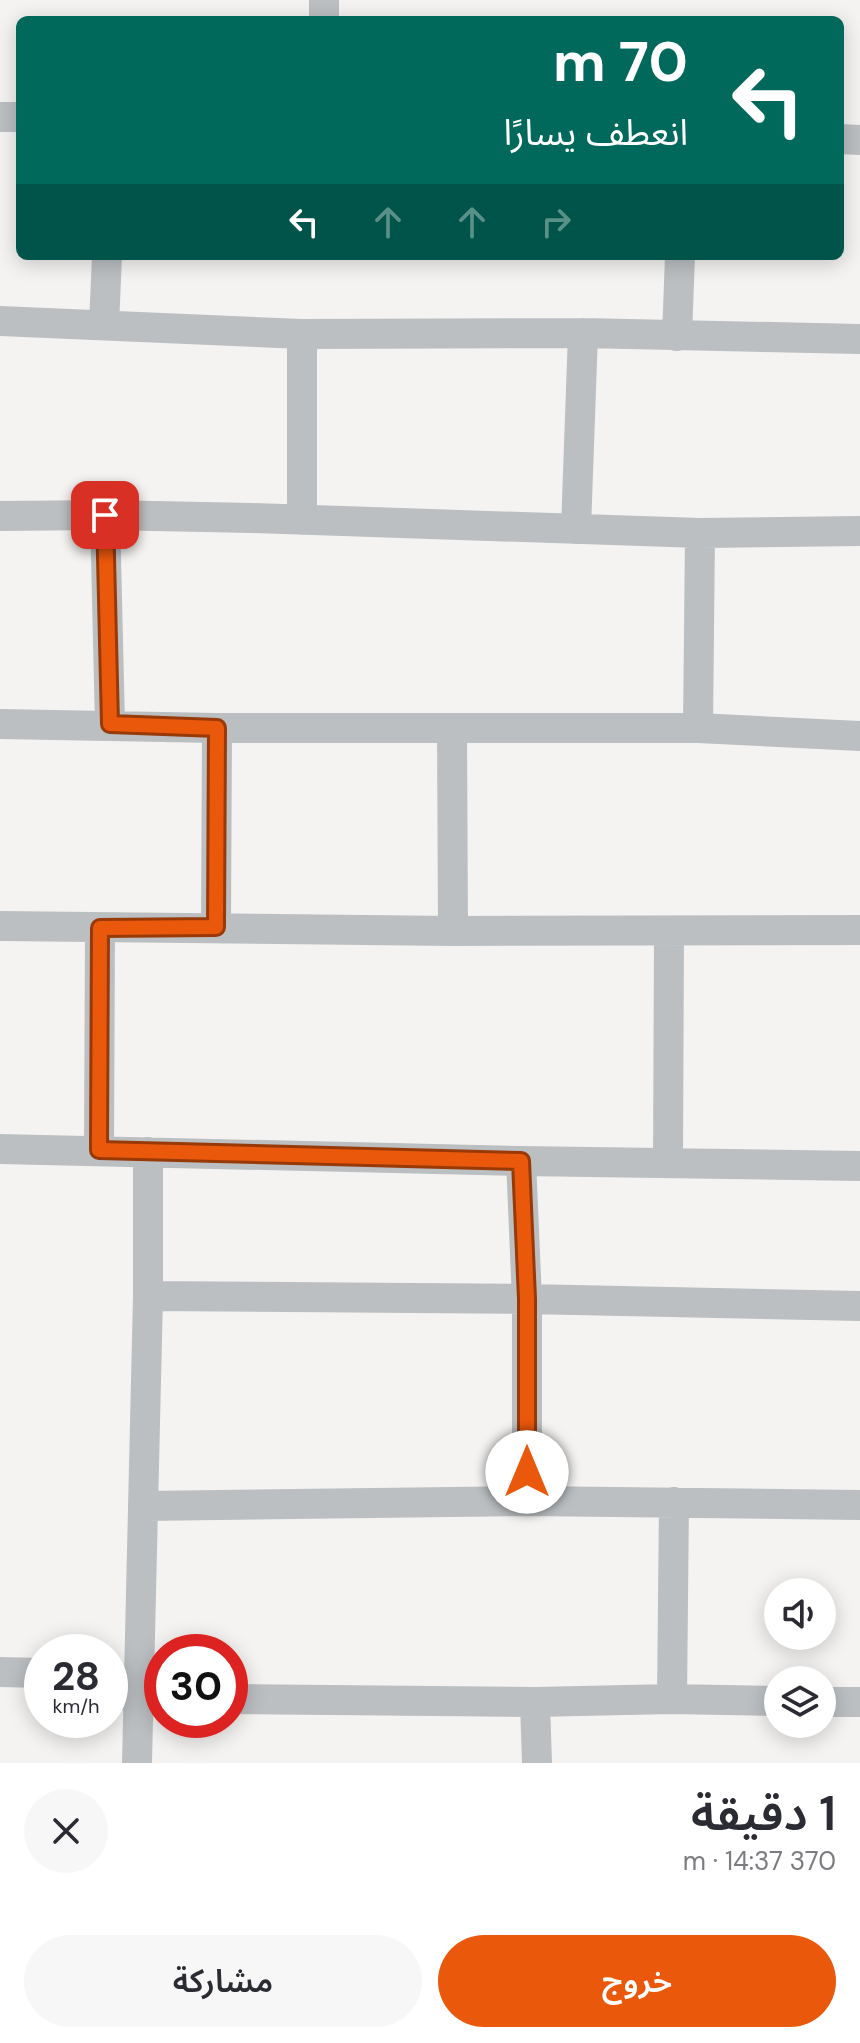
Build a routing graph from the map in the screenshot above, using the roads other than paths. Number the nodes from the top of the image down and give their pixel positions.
1 (107, 260) edge
2 (680, 260) edge
3 (0, 321) edge
4 (104, 325) junction
5 (583, 333) junction
6 (302, 334) junction
7 (677, 336) junction
8 (860, 339) edge
9 (105, 515) junction
10 (0, 516) edge
11 (302, 520) junction
12 (576, 529) junction
13 (860, 531) edge
14 (700, 533) junction
15 (0, 724) edge
16 (110, 724) junction
17 (217, 728) junction
18 (452, 728) junction
19 (698, 728) junction
20 (860, 736) edge
21 (0, 926) edge
22 (216, 927) junction
23 (100, 928) junction
24 (860, 930) edge
25 (453, 931) junction
26 (669, 932) junction
27 (0, 1149) edge
28 (99, 1150) junction
29 (148, 1152) junction
30 (521, 1161) junction
31 (668, 1163) junction
32 (860, 1166) edge
33 (148, 1296) junction
34 (527, 1299) junction
35 (860, 1306) edge
36 (527, 1501) junction
37 (674, 1502) junction
38 (860, 1505) edge
39 (145, 1506) junction
40 (0, 1672) edge
41 (24, 1673) edge
42 (137, 1696) edge
43 (248, 1699) edge
44 (672, 1699) junction
45 (764, 1701) edge
46 (535, 1702) junction
47 (836, 1702) edge
48 (860, 1702) edge
49 (137, 1763) edge
50 (537, 1763) edge

1 - 4 street
2 - 7 street
3 - 4 street
4 - 6 street
5 - 6 street
5 - 7 street
5 - 12 street
6 - 11 street
7 - 8 street
9 - 10 street
9 - 11 street
9 - 16 street
11 - 12 street
12 - 14 street
13 - 14 street
14 - 19 street
15 - 16 street
16 - 17 street
17 - 18 street
17 - 22 street
18 - 19 street
18 - 25 street
19 - 20 street
21 - 23 street
22 - 23 street
22 - 25 street
23 - 28 street
24 - 26 street
25 - 26 street
26 - 31 street
27 - 28 street
28 - 29 street
29 - 30 street
29 - 33 street
30 - 31 street
30 - 34 street
31 - 32 street
33 - 34 street
33 - 39 street
34 - 35 street
34 - 36 street
36 - 37 street
36 - 39 street
37 - 38 street
37 - 44 street
39 - 42 street
40 - 41 street
42 - 49 street
43 - 46 street
44 - 45 street
44 - 46 street
46 - 50 street
47 - 48 street

